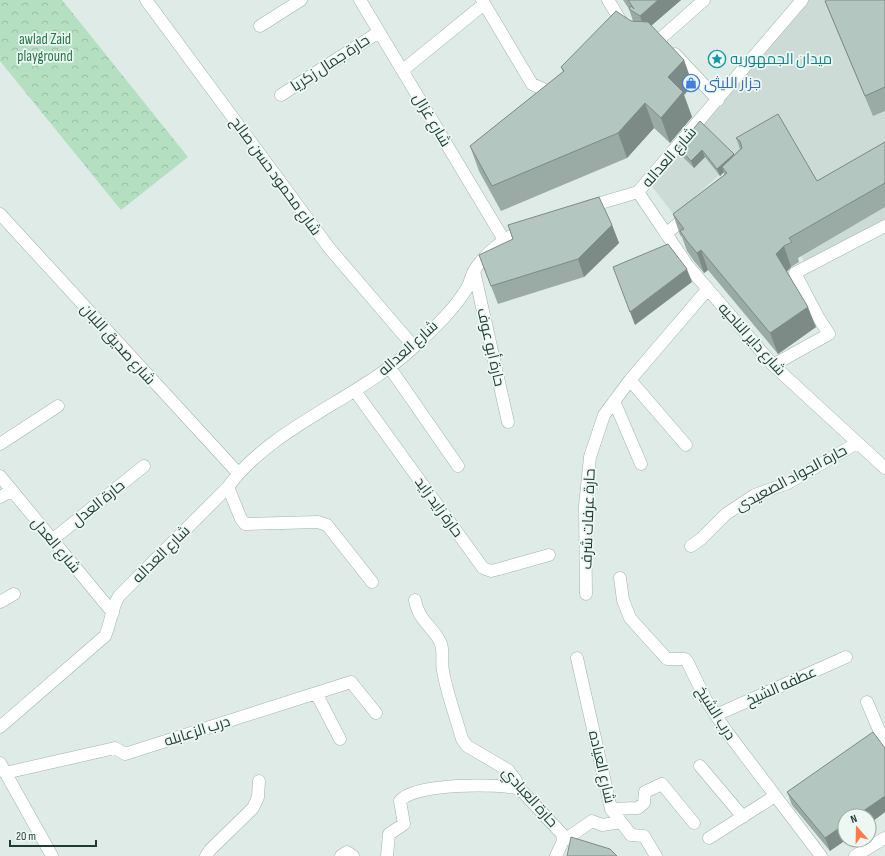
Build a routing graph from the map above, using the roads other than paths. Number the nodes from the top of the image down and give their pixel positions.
1 (146, 0) edge
2 (301, 0) edge
3 (360, 0) edge
4 (608, 0) edge
5 (704, 0) edge
6 (802, 0) edge
7 (483, 2) edge
8 (260, 26) dead end
9 (379, 32) junction
10 (614, 37) edge
11 (644, 39) edge
12 (660, 39) junction
13 (402, 70) junction
14 (566, 83) edge
15 (281, 95) dead end
16 (718, 100) junction
17 (638, 192) junction
18 (695, 208) edge
19 (577, 210) edge
20 (0, 214) edge
21 (535, 224) edge
22 (885, 226) edge
23 (666, 234) junction
24 (504, 240) junction
25 (474, 271) junction
26 (707, 290) junction
27 (414, 347) junction
28 (773, 365) junction
29 (390, 368) junction
30 (630, 380) junction
31 (355, 391) junction
32 (614, 401) junction
33 (58, 406) dead end
34 (508, 422) dead end
35 (856, 443) junction
36 (0, 444) edge
37 (686, 445) dead end
38 (641, 464) dead end
39 (144, 466) dead end
40 (458, 466) dead end
41 (885, 468) edge
42 (238, 473) junction
43 (0, 476) edge
44 (228, 487) junction
45 (12, 491) junction
46 (0, 497) edge
47 (52, 540) junction
48 (691, 546) dead end
49 (549, 555) dead end
50 (620, 578) dead end
51 (372, 582) dead end
52 (14, 594) dead end
53 (586, 594) dead end
54 (415, 600) dead end
55 (0, 602) edge
56 (113, 613) junction
57 (576, 658) dead end
58 (846, 658) dead end
59 (316, 693) junction
60 (867, 702) dead end
61 (376, 713) dead end
62 (716, 715) junction
63 (0, 727) edge
64 (340, 739) dead end
65 (885, 744) edge
66 (700, 766) dead end
67 (3, 768) edge
68 (259, 781) dead end
69 (520, 789) junction
70 (776, 796) junction
71 (611, 809) junction
72 (743, 817) junction
73 (621, 822) junction
74 (694, 822) dead end
75 (709, 838) dead end
76 (885, 838) edge
77 (563, 841) junction
78 (52, 856) edge
79 (206, 856) edge
80 (341, 856) edge
81 (352, 856) edge
82 (387, 856) edge
83 (556, 856) edge
84 (656, 856) edge
85 (821, 856) edge
86 (855, 856) edge

1 - 27 street, شارع محمود حسن صالح
2 - 8 street
3 - 9 street, شارع غزال
4 - 10 street
5 - 12 street
6 - 16 street, شارع العداله
7 - 13 street
7 - 14 street
9 - 13 street, شارع غزال
9 - 15 street, حارة جمال زكريا
11 - 12 street
12 - 16 street
13 - 24 street, شارع غزال
16 - 17 street, شارع العداله
17 - 19 street, شارع العداله
17 - 23 street, شارع داير الناحيه
18 - 23 street
20 - 42 street, شارع صديق اللبان
21 - 24 street, شارع العداله
22 - 28 street
23 - 26 street, شارع داير الناحيه
24 - 25 street, شارع العداله
25 - 27 street, شارع العداله
25 - 34 street, حارة أبو عوف
26 - 28 street, شارع داير الناحيه
26 - 30 street, حارة عرفات شرف
27 - 29 street, شارع العداله
28 - 35 street, شارع داير الناحيه
29 - 31 street, شارع العداله
29 - 40 street
30 - 32 street, حارة عرفات شرف
30 - 37 street
31 - 42 street, شارع العداله
31 - 49 street, حارة زايد زايد
32 - 38 street
32 - 53 street, حارة عرفات شرف
33 - 36 street
35 - 41 street, شارع داير الناحيه
35 - 48 street, حارة الجواد الصعيدى
39 - 47 street, حارة العدل
42 - 44 street, شارع العداله
43 - 45 street, شارع العدل
44 - 51 street
44 - 56 street, شارع العداله
45 - 46 street
45 - 47 street, شارع العدل
47 - 56 street, شارع العدل
50 - 62 street, درب الشيخ
52 - 55 street
54 - 69 street, حارة العبادي
56 - 63 street, شارع العداله
57 - 71 street, شارع العياده
58 - 62 street, عطفه الشيخ
59 - 61 street, درب الزعابله
59 - 64 street
59 - 67 street, درب الزعابله
60 - 65 street
62 - 70 street, درب الشيخ
66 - 72 street
67 - 78 street
68 - 79 street
69 - 77 street, حارة العبادي
69 - 82 street
70 - 72 street
70 - 85 street, درب الشيخ
71 - 73 street, شارع العياده
71 - 74 street
72 - 75 street
73 - 77 street
73 - 84 street, شارع العياده
76 - 86 street
77 - 83 street, حارة العبادي
80 - 81 street

